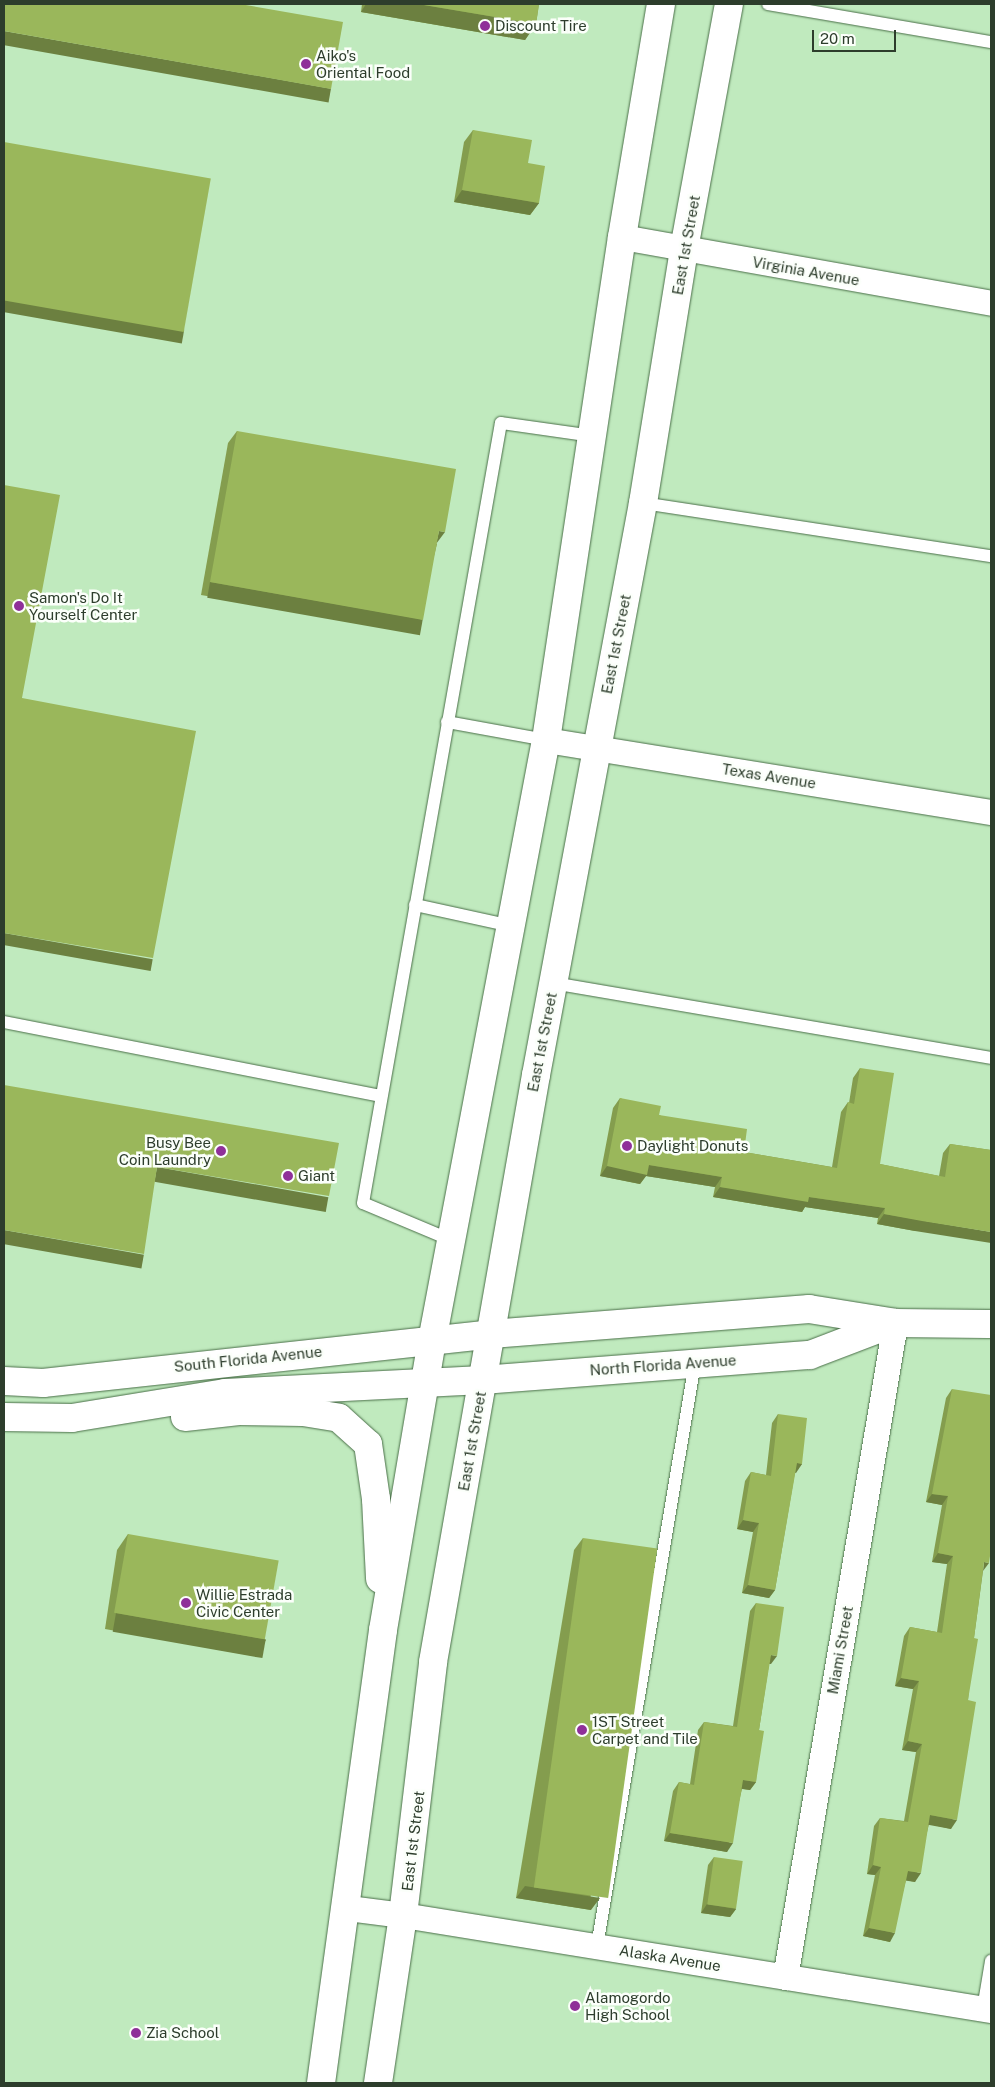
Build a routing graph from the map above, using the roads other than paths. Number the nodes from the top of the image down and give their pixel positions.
1 (661, 4) edge
2 (729, 4) edge
3 (768, 4) edge
4 (991, 42) edge
5 (622, 237) junction
6 (684, 249) junction
7 (991, 304) edge
8 (592, 436) junction
9 (643, 503) junction
10 (991, 556) edge
11 (447, 722) junction
12 (546, 740) junction
13 (596, 747) junction
14 (991, 812) edge
15 (415, 904) junction
16 (511, 926) junction
17 (553, 983) junction
18 (4, 1022) edge
19 (991, 1058) edge
20 (381, 1096) junction
21 (451, 1240) junction
22 (895, 1323) junction
23 (991, 1324) edge
24 (492, 1334) junction
25 (432, 1341) junction
26 (695, 1363) junction
27 (483, 1380) junction
28 (4, 1381) edge
29 (425, 1384) junction
30 (4, 1417) edge
31 (72, 1418) junction
32 (383, 1630) junction
33 (348, 1908) junction
34 (403, 1915) junction
35 (597, 1946) junction
36 (991, 1962) edge
37 (785, 1977) junction
38 (987, 2009) edge
39 (322, 2083) edge
40 (378, 2083) edge

1 - 5 main road
2 - 6 main road, East 1st Street
3 - 4 lane
5 - 6 street, Virginia Avenue
5 - 8 main road
6 - 7 street, Virginia Avenue
6 - 9 main road, East 1st Street
8 - 11 lane
8 - 12 main road
9 - 10 lane
9 - 13 main road, East 1st Street
11 - 12 lane
11 - 15 lane
12 - 13 street, Texas Avenue
12 - 16 main road
13 - 14 street, Texas Avenue
13 - 17 main road, East 1st Street
15 - 16 lane
15 - 20 lane
16 - 21 main road
17 - 19 lane
17 - 24 main road, East 1st Street
18 - 20 lane
20 - 21 lane
21 - 25 main road
22 - 23 main road, North Florida Avenue
22 - 24 main road, North Florida Avenue
22 - 26 main road, North Florida Avenue
22 - 37 street, Miami Street
24 - 25 main road, South Florida Avenue
24 - 27 main road, East 1st Street
25 - 28 main road, South Florida Avenue
25 - 29 main road
26 - 27 main road, North Florida Avenue
26 - 35 lane
27 - 29 main road, North Florida Avenue
27 - 34 main road, East 1st Street
29 - 31 main road, South Florida Avenue
29 - 32 main road
30 - 31 main road, South Florida Avenue
31 - 32 main road
32 - 33 main road
33 - 34 street, Alaska Avenue
33 - 39 main road
34 - 35 street, Alaska Avenue
34 - 40 main road, East 1st Street
35 - 37 street, Alaska Avenue
36 - 38 lane
37 - 38 street, Alaska Avenue

